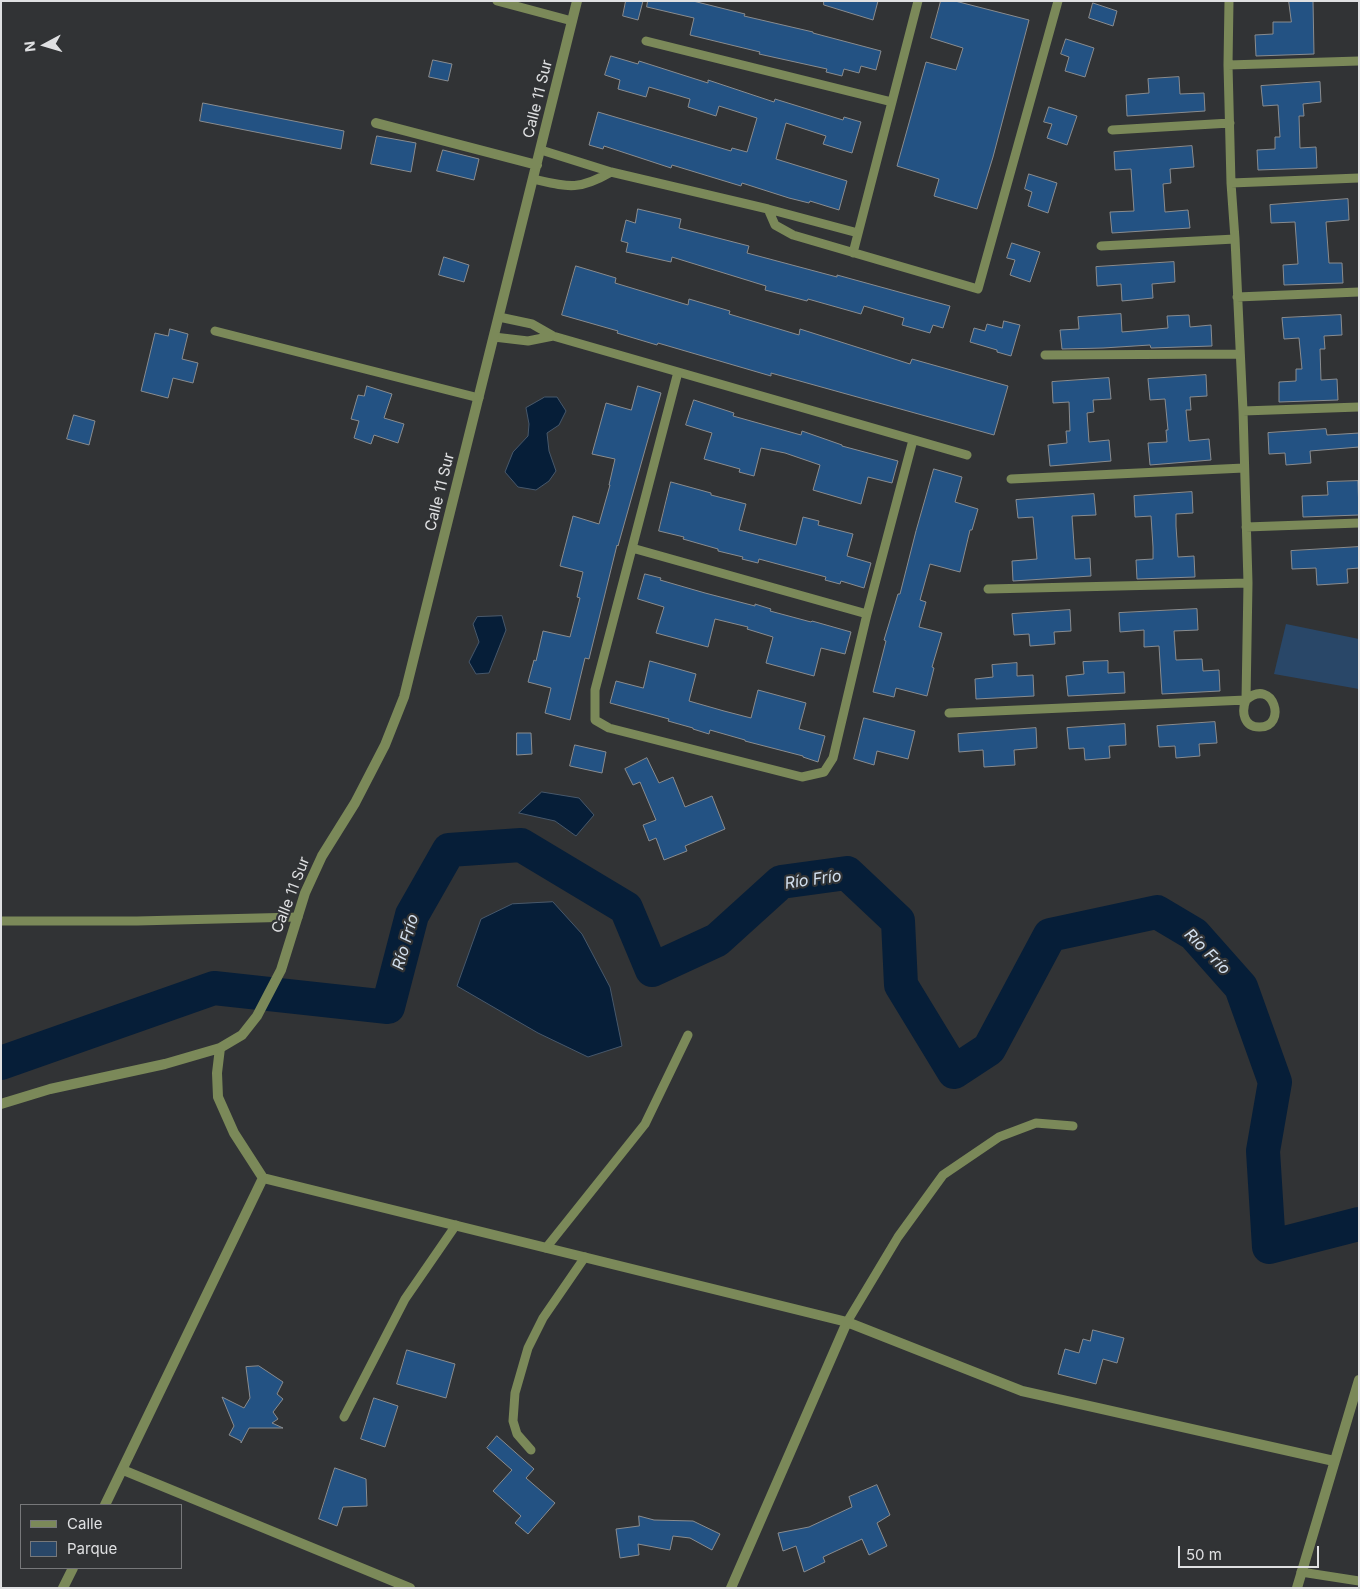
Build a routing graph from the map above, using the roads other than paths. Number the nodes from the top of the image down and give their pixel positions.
1 (497, 1) edge
2 (577, 1) edge
3 (918, 1) edge
4 (1058, 1) edge
5 (1229, 1) edge
6 (572, 21) junction
7 (646, 41) dead end
8 (1359, 61) edge
9 (1228, 65) junction
10 (892, 102) junction
11 (376, 122) dead end
12 (1230, 123) junction
13 (1112, 130) dead end
14 (540, 150) junction
15 (536, 165) junction
16 (611, 172) junction
17 (1359, 178) edge
18 (533, 179) junction
19 (1231, 183) junction
20 (768, 209) junction
21 (858, 233) junction
22 (1235, 240) junction
23 (1101, 246) dead end
24 (853, 253) junction
25 (1359, 292) edge
26 (1238, 297) junction
27 (499, 317) junction
28 (215, 331) dead end
29 (494, 336) junction
30 (553, 336) junction
31 (1239, 354) junction
32 (1045, 355) dead end
33 (678, 372) junction
34 (478, 398) junction
35 (1359, 407) edge
36 (1243, 411) junction
37 (913, 440) junction
38 (966, 455) dead end
39 (1244, 468) junction
40 (1011, 479) dead end
41 (1359, 523) edge
42 (1246, 527) junction
43 (632, 548) junction
44 (1248, 583) junction
45 (988, 589) dead end
46 (867, 614) junction
47 (949, 713) dead end
48 (298, 917) junction
49 (1, 921) edge
50 (688, 1035) dead end
51 (220, 1048) junction
52 (1, 1104) edge
53 (1073, 1126) dead end
54 (264, 1178) junction
55 (456, 1225) junction
56 (546, 1248) junction
57 (585, 1257) junction
58 (847, 1322) junction
59 (1359, 1380) edge
60 (344, 1417) dead end
61 (531, 1450) dead end
62 (1334, 1461) junction
63 (123, 1470) junction
64 (106, 1504) edge
65 (74, 1569) edge
66 (1301, 1572) junction
67 (1359, 1582) edge
68 (64, 1588) edge
69 (410, 1588) edge
70 (731, 1588) edge
71 (1297, 1588) edge

1 - 6 lane
2 - 6 street, Calle 11 Sur
3 - 10 lane
4 - 24 lane
5 - 9 lane
6 - 14 street, Calle 11 Sur
7 - 10 lane
8 - 9 lane
9 - 12 lane
10 - 21 lane
11 - 15 street
12 - 13 lane
12 - 19 lane
14 - 15 street, Calle 11 Sur
14 - 16 lane
15 - 18 street, Calle 11 Sur
16 - 18 lane
16 - 20 lane
17 - 19 lane
18 - 27 street, Calle 11 Sur
19 - 22 lane
20 - 21 lane
20 - 24 lane
21 - 24 lane
22 - 23 lane
22 - 26 lane
25 - 26 lane
26 - 31 lane
27 - 29 street, Calle 11 Sur
27 - 30 lane
28 - 34 lane
29 - 30 lane
29 - 34 street, Calle 11 Sur
30 - 33 lane
31 - 32 lane
31 - 36 lane
33 - 37 lane
33 - 43 lane
34 - 48 street, Calle 11 Sur
35 - 36 lane
36 - 39 lane
37 - 38 lane
37 - 46 lane
39 - 40 lane
39 - 42 lane
41 - 42 lane
42 - 44 lane
43 - 46 lane
43 - 46 lane
44 - 45 lane
44 - 47 lane
48 - 49 lane
48 - 51 street, Calle 11 Sur
50 - 56 lane
51 - 52 street, Calle 11 Sur
51 - 54 street
53 - 58 lane
54 - 55 street
54 - 63 street
55 - 56 street
55 - 60 lane
56 - 57 street
57 - 58 street
57 - 61 lane
58 - 62 street
58 - 70 street
59 - 62 street
62 - 66 street
63 - 64 street
63 - 69 street
65 - 68 street
66 - 67 lane
66 - 71 street

